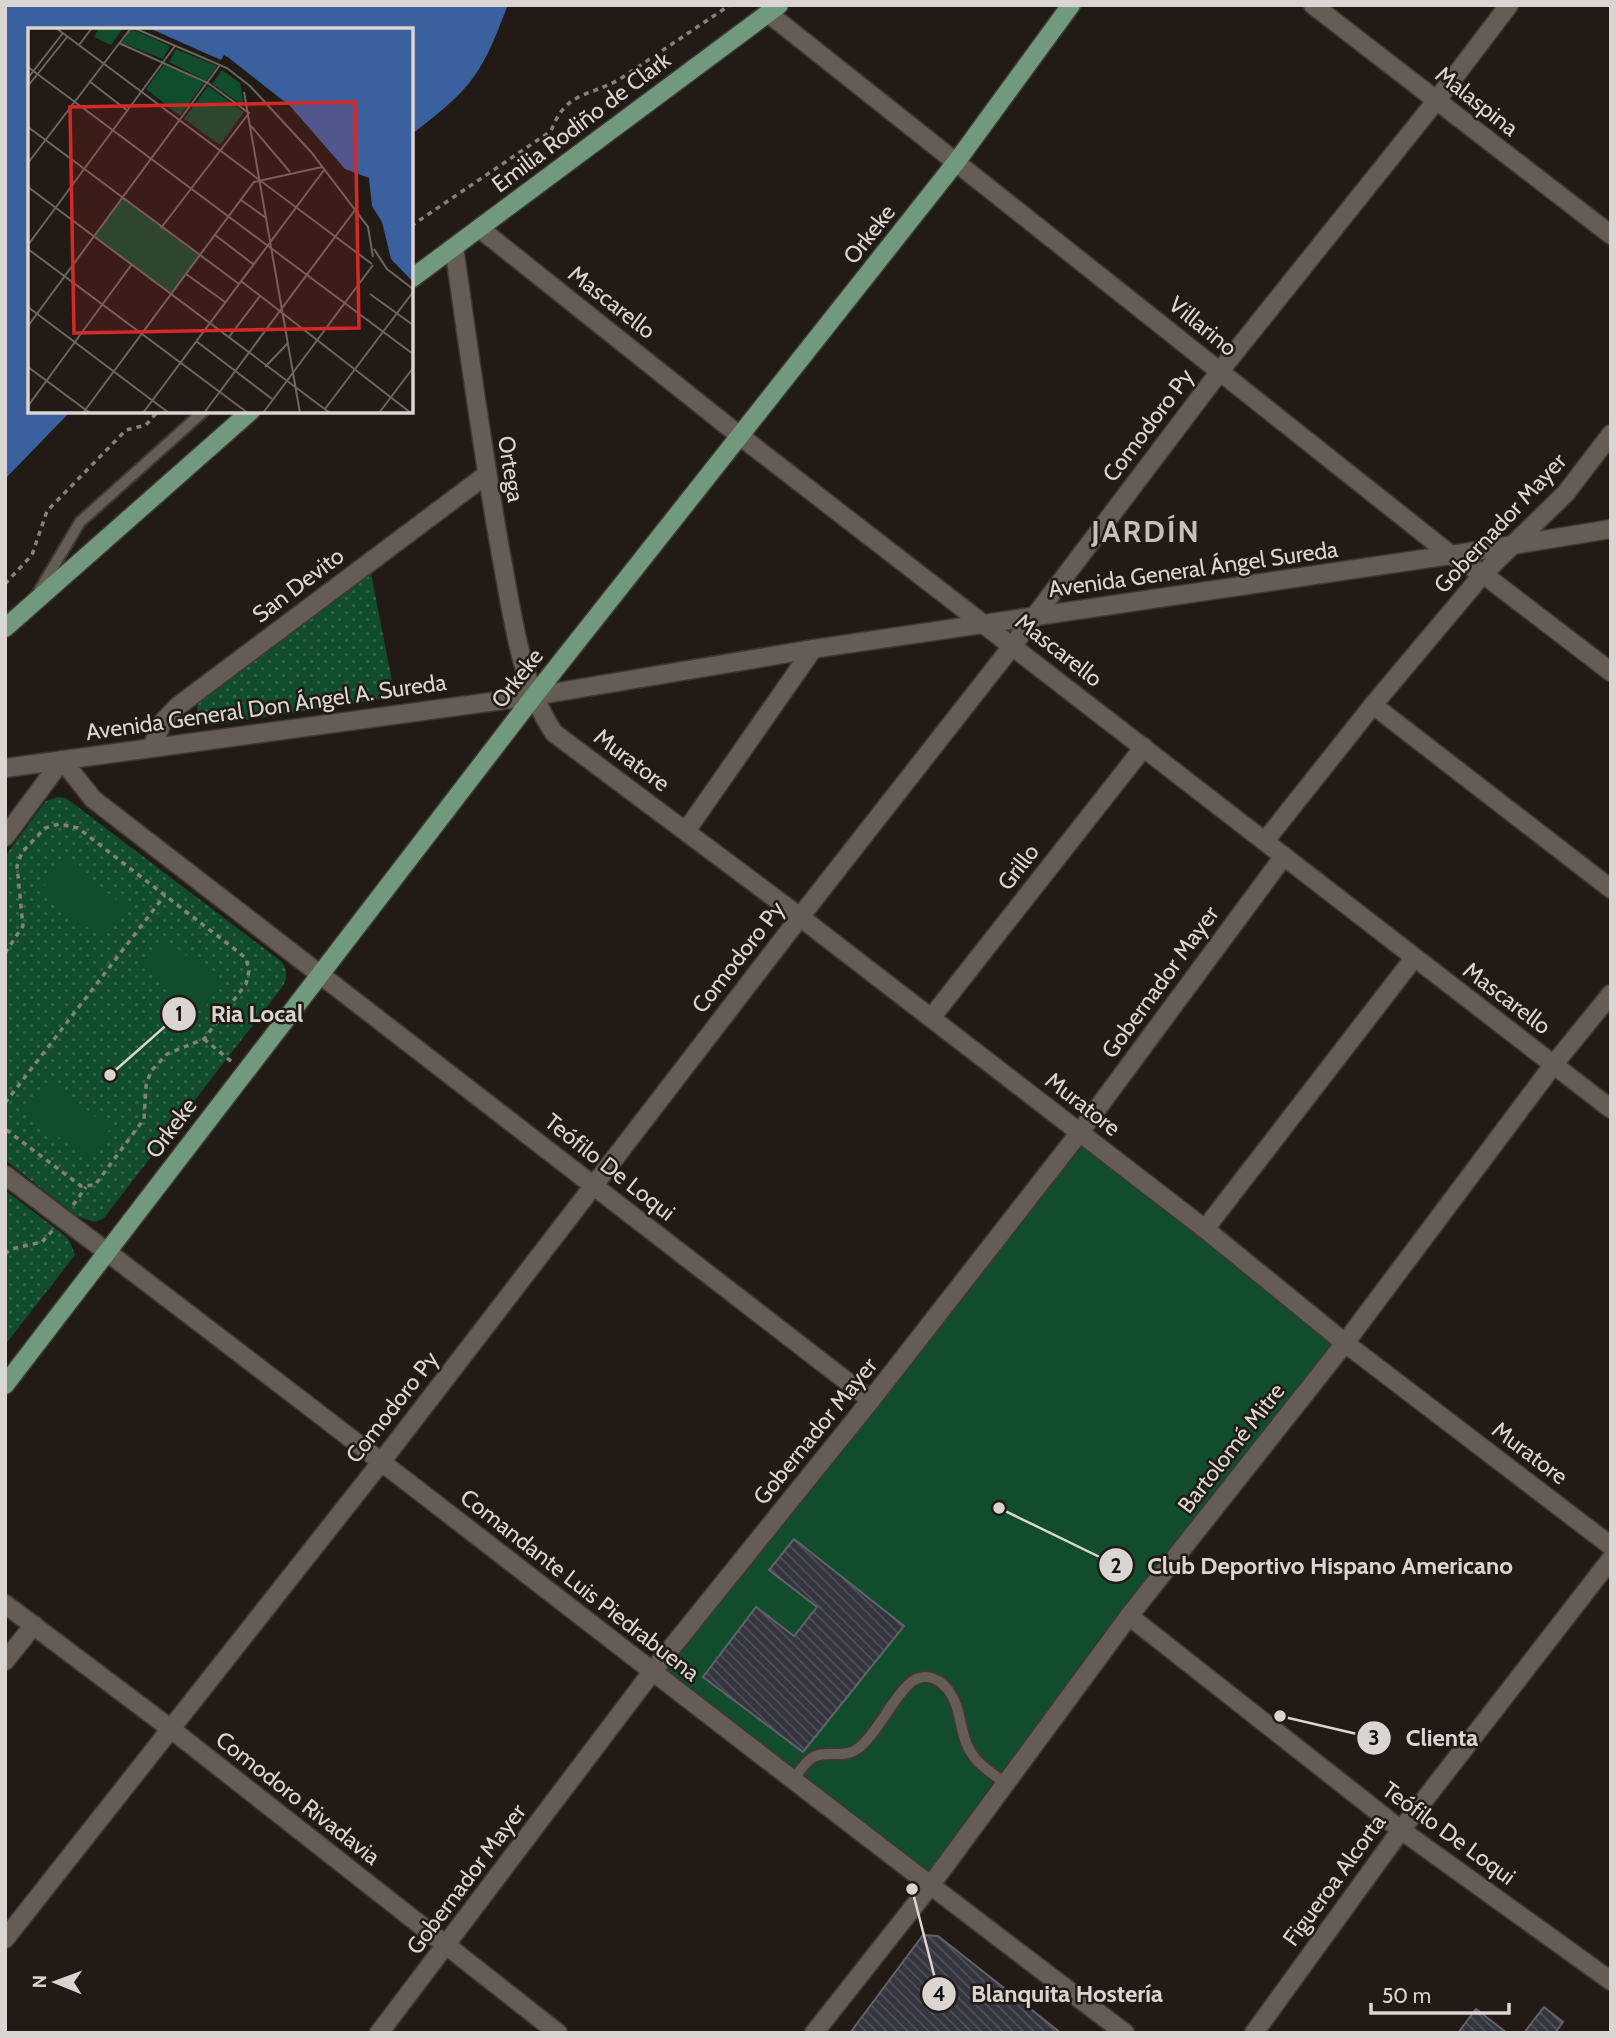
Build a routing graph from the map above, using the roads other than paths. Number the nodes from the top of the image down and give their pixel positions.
1 (1072, 5) edge
2 (1313, 5) edge
3 (1509, 5) edge
4 (774, 9) edge
5 (1436, 101) junction
6 (957, 161) junction
7 (479, 228) junction
8 (1611, 234) edge
9 (454, 247) junction
10 (413, 278) edge
11 (1220, 371) junction
12 (202, 413) edge
13 (249, 413) edge
14 (1611, 434) edge
15 (740, 436) junction
16 (486, 475) junction
17 (1611, 529) edge
18 (1511, 545) junction
19 (1451, 555) junction
20 (1483, 574) junction
21 (28, 609) junction
22 (1033, 618) junction
23 (985, 624) junction
24 (5, 628) edge
25 (1013, 645) junction
26 (813, 649) junction
27 (1611, 672) edge
28 (534, 696) junction
29 (1373, 705) junction
30 (152, 747) junction
31 (1144, 747) junction
32 (61, 760) junction
33 (5, 768) edge
34 (686, 831) junction
35 (5, 837) edge
36 (1265, 841) junction
37 (1284, 856) junction
38 (1611, 889) edge
39 (800, 917) junction
40 (1414, 958) junction
41 (318, 975) junction
42 (1611, 994) edge
43 (931, 1018) junction
44 (1554, 1064) junction
45 (1611, 1109) edge
46 (1080, 1132) junction
47 (5, 1175) edge
48 (593, 1185) junction
49 (1205, 1229) junction
50 (107, 1252) junction
51 (1345, 1343) junction
52 (5, 1385) edge
53 (871, 1400) junction
54 (382, 1461) junction
55 (1611, 1546) edge
56 (1611, 1559) edge
57 (5, 1604) edge
58 (1129, 1616) junction
59 (34, 1625) junction
60 (5, 1661) edge
61 (652, 1672) junction
62 (172, 1729) junction
63 (793, 1780) junction
64 (1006, 1783) junction
65 (1401, 1830) junction
66 (930, 1886) junction
67 (5, 1939) edge
68 (446, 1946) junction
69 (1611, 1981) edge
70 (379, 2033) edge
71 (558, 2033) edge
72 (814, 2033) edge
73 (1125, 2033) edge
74 (1254, 2033) edge

1 - 6 main road, Orkeke
2 - 5 street, Malaspina
3 - 5 street, Comodoro Py
4 - 6 street, Villarino
4 - 7 main road, Emilia Rodiño de Clark
5 - 8 street, Malaspina
5 - 11 street, Comodoro Py
6 - 11 street, Villarino
6 - 15 main road, Orkeke
7 - 9 main road, Emilia Rodiño de Clark
7 - 15 street, Mascarello
9 - 10 main road, Emilia Rodiño de Clark
9 - 16 street, Ortega
11 - 19 street, Villarino
11 - 22 street, Comodoro Py
12 - 21 lane
13 - 21 main road
14 - 18 street, Gobernador Mayer
15 - 23 street, Mascarello
15 - 28 main road, Orkeke
16 - 28 street, Ortega
16 - 30 street, San Devito
17 - 18 street, Avenida General Ángel Sureda
18 - 19 street, Avenida General Ángel Sureda
18 - 20 street, Gobernador Mayer
19 - 20 street, Villarino
19 - 22 street, Avenida General Ángel Sureda
20 - 27 street, Villarino
20 - 29 street, Gobernador Mayer
21 - 24 main road
22 - 23 street, Avenida General Ángel Sureda
22 - 25 street, Comodoro Py
23 - 25 street, Mascarello
23 - 26 street, Avenida General Ángel Sureda
25 - 31 street, Mascarello
25 - 39 street, Comodoro Py
26 - 28 street, Avenida General Ángel Sureda
26 - 34 street
28 - 30 street, Avenida General Don Ángel A. Sureda
28 - 34 street, Muratore
28 - 41 main road, Orkeke
29 - 36 street, Gobernador Mayer
29 - 38 street
30 - 32 street, Avenida General Don Ángel A. Sureda
31 - 36 street, Mascarello
31 - 43 street, Grillo
32 - 33 street, Avenida General Don Ángel A. Sureda
32 - 35 street
32 - 41 street, Teófilo De Loqui
34 - 39 street, Muratore
36 - 37 street, Mascarello
37 - 40 street, Mascarello
37 - 46 street, Gobernador Mayer
39 - 43 street, Muratore
39 - 48 street, Comodoro Py
40 - 44 street, Mascarello
40 - 49 street
41 - 48 street, Teófilo De Loqui
41 - 50 main road, Orkeke
42 - 44 street, Bartolomé Mitre
43 - 46 street, Muratore
44 - 45 street, Mascarello
44 - 51 street, Bartolomé Mitre
46 - 49 street, Muratore
46 - 53 street, Gobernador Mayer
47 - 50 street, Comandante Luis Piedrabuena
48 - 53 street, Teófilo De Loqui
48 - 54 street, Comodoro Py
49 - 51 street, Muratore
50 - 52 main road, Orkeke
50 - 54 street, Comandante Luis Piedrabuena
51 - 55 street, Muratore
51 - 58 street, Bartolomé Mitre
53 - 61 street, Gobernador Mayer
54 - 61 street, Comandante Luis Piedrabuena
54 - 62 street, Comodoro Py
56 - 65 street, Figueroa Alcorta
57 - 59 street, Comodoro Rivadavia
58 - 64 street, Bartolomé Mitre
58 - 65 street, Teófilo De Loqui
59 - 60 street
59 - 62 street, Comodoro Rivadavia
61 - 63 street, Comandante Luis Piedrabuena
61 - 68 street, Gobernador Mayer
62 - 67 street, Comodoro Py
62 - 68 street, Comodoro Rivadavia
63 - 64 lane
63 - 66 street, Comandante Luis Piedrabuena
64 - 66 street, Bartolomé Mitre
65 - 69 street, Teófilo De Loqui
65 - 74 street, Figueroa Alcorta
66 - 72 street, Bartolomé Mitre
66 - 73 street, Comandante Luis Piedrabuena
68 - 70 street, Gobernador Mayer
68 - 71 street, Comodoro Rivadavia

